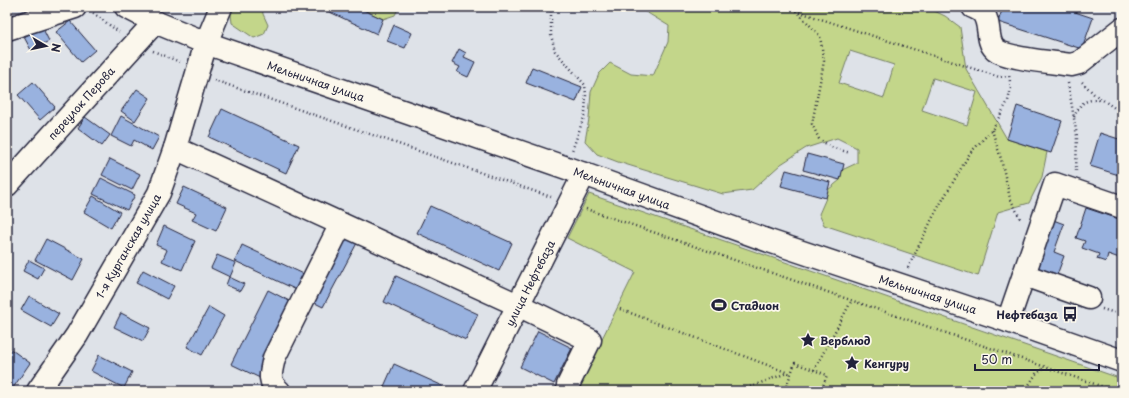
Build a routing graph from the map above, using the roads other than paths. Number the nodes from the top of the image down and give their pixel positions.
1 (75, 7) edge
2 (126, 7) edge
3 (221, 7) edge
4 (973, 7) edge
5 (155, 22) junction
6 (7, 29) edge
7 (1122, 29) edge
8 (206, 43) junction
9 (174, 148) junction
10 (575, 171) junction
11 (7, 185) edge
12 (1122, 207) edge
13 (341, 224) junction
14 (1024, 275) junction
15 (1089, 298) dead end
16 (518, 305) junction
17 (1008, 321) junction
18 (1122, 361) edge
19 (568, 385) dead end
20 (38, 391) edge
21 (279, 391) edge
22 (475, 391) edge

1 - 6 main road
2 - 5 main road, Мельничная улица
3 - 8 main road, 1-я Курганская улица
4 - 7 main road
5 - 8 main road, Мельничная улица
5 - 11 main road, переулок Перова
8 - 9 main road, 1-я Курганская улица
8 - 10 main road, Мельничная улица
9 - 13 main road
9 - 20 main road, 1-я Курганская улица
10 - 16 main road, улица Нефтебаза
10 - 17 main road, Мельничная улица
12 - 14 main road
13 - 16 main road
13 - 21 main road
14 - 15 main road
14 - 17 main road
16 - 19 main road
16 - 22 main road, улица Нефтебаза
17 - 18 main road, Мельничная улица

